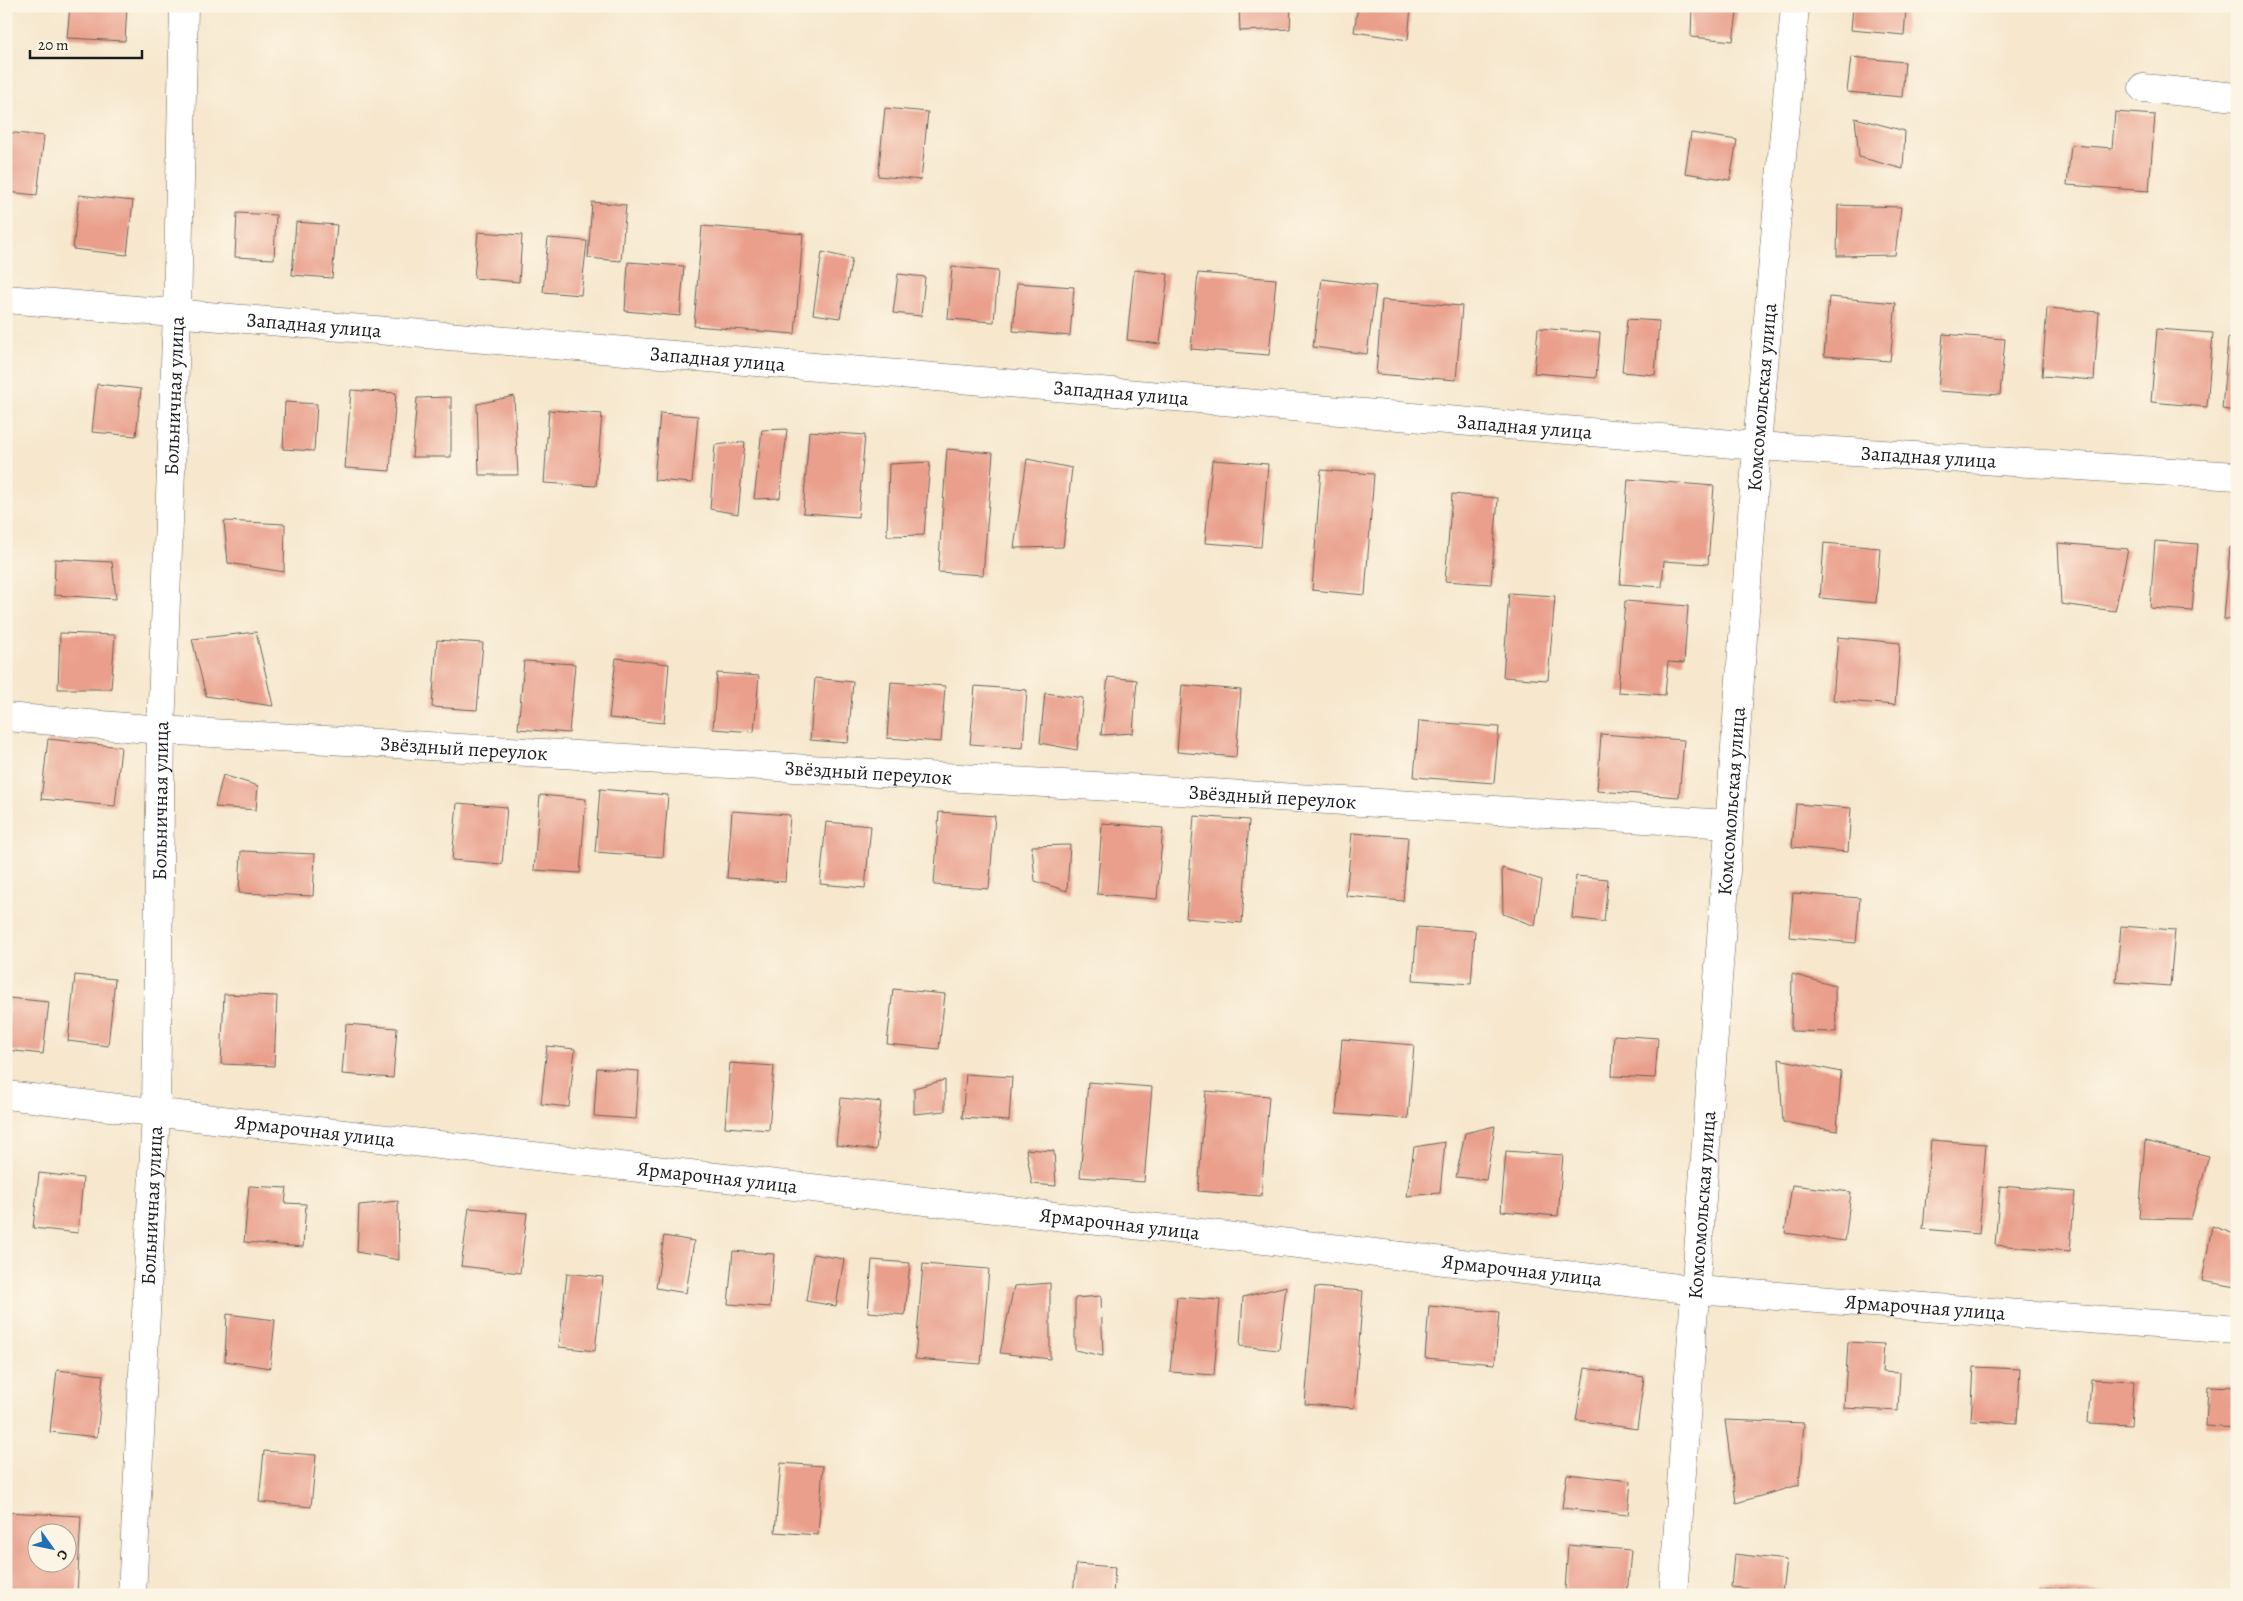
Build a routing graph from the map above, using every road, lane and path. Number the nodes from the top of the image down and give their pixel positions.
1 (184, 6) edge
2 (1795, 6) edge
3 (2143, 88) dead end
4 (2237, 97) edge
5 (6, 299) edge
6 (177, 313) junction
7 (1757, 446) junction
8 (2237, 476) edge
9 (6, 717) edge
10 (161, 730) junction
11 (1729, 824) junction
12 (6, 1095) edge
13 (156, 1112) junction
14 (1696, 1290) junction
15 (2237, 1330) edge
16 (132, 1595) edge
17 (1673, 1595) edge

1 - 6 street, Больничная улица
2 - 7 street, Комсомольская улица
3 - 4 street
5 - 6 street, Западная улица
6 - 7 street, Западная улица
6 - 10 street, Больничная улица
7 - 8 street, Западная улица
7 - 11 street, Комсомольская улица
9 - 10 street, Звёздный переулок
10 - 11 street, Звёздный переулок
10 - 13 street, Больничная улица
11 - 14 street, Комсомольская улица
12 - 13 street, Ярмарочная улица
13 - 14 street, Ярмарочная улица
13 - 16 street, Больничная улица
14 - 15 street, Ярмарочная улица
14 - 17 street, Комсомольская улица

